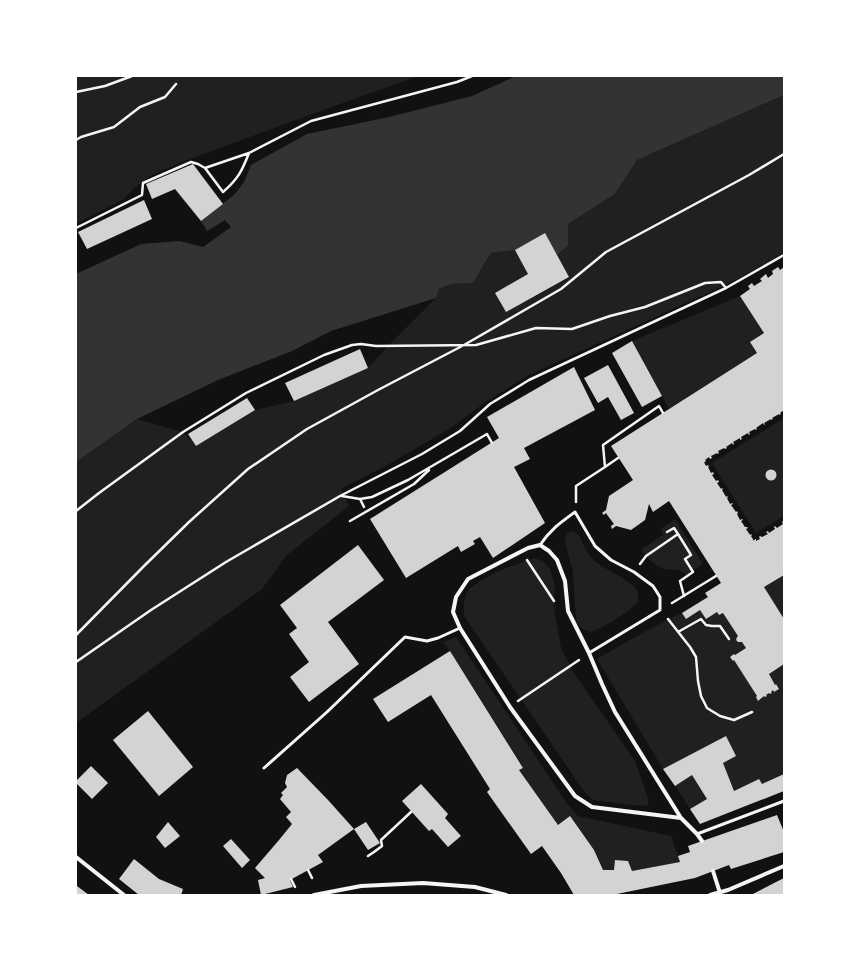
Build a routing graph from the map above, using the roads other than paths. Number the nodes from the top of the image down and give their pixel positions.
1 (540, 545) junction
2 (460, 628) junction
3 (589, 653) junction
4 (264, 768) dead end
5 (784, 801) edge
6 (681, 818) junction
7 (697, 834) junction
8 (702, 841) dead end
9 (76, 857) edge
10 (784, 866) edge
11 (713, 871) dead end
12 (720, 893) junction
13 (124, 895) edge
14 (314, 895) edge
15 (506, 895) edge
16 (710, 895) edge

1 - 2 street
1 - 3 street
1 - 3 lane
2 - 4 lane
2 - 6 street
3 - 6 street
5 - 7 lane
6 - 7 street
7 - 8 street
9 - 13 street
10 - 12 street
11 - 12 street
12 - 16 street
14 - 15 street

